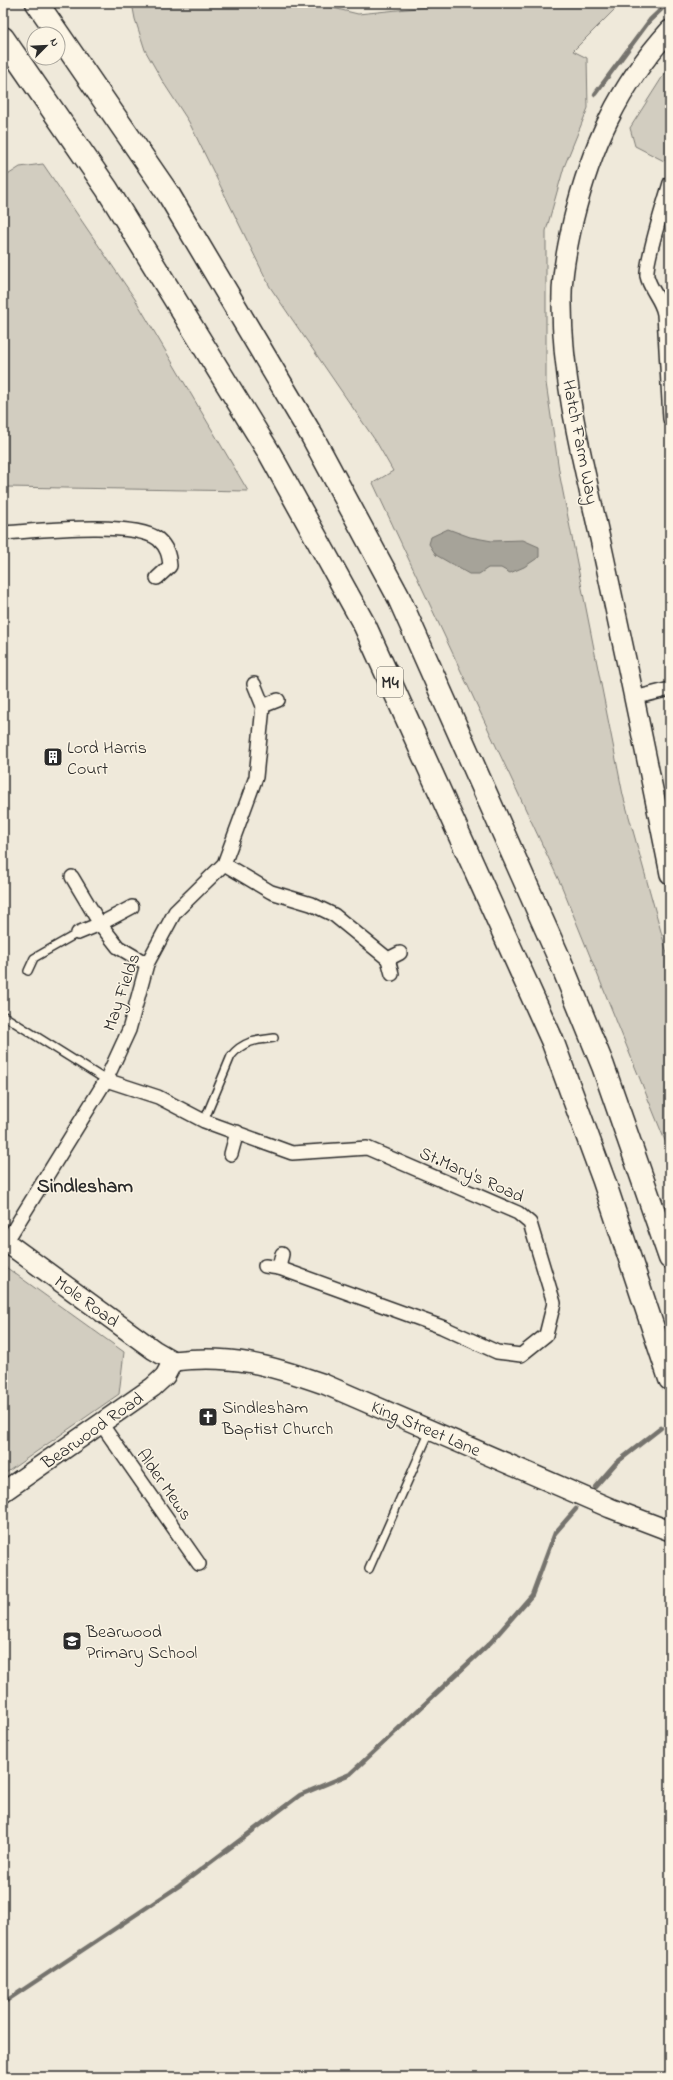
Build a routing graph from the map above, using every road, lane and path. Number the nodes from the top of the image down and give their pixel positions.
1 (37, 3) edge
2 (670, 30) edge
3 (3, 38) edge
4 (670, 183) edge
5 (667, 314) edge
6 (670, 420) edge
7 (3, 534) edge
8 (157, 578) dead end
9 (254, 684) dead end
10 (670, 689) edge
11 (634, 698) junction
12 (278, 700) dead end
13 (263, 706) junction
14 (224, 864) junction
15 (670, 874) edge
16 (72, 878) dead end
17 (132, 907) dead end
18 (100, 924) junction
19 (78, 934) joint
20 (400, 953) dead end
21 (388, 959) junction
22 (147, 964) junction
23 (28, 971) dead end
24 (392, 974) dead end
25 (4, 1016) edge
26 (274, 1038) dead end
27 (106, 1080) junction
28 (204, 1121) junction
29 (237, 1132) junction
30 (231, 1154) dead end
31 (4, 1241) edge
32 (282, 1254) dead end
33 (670, 1258) edge
34 (265, 1266) dead end
35 (279, 1268) junction
36 (173, 1361) junction
37 (670, 1379) edge
38 (102, 1425) junction
39 (431, 1429) junction
40 (3, 1492) edge
41 (670, 1531) edge
42 (199, 1564) dead end
43 (369, 1569) dead end

1 - 33 highway, M4
2 - 11 street, Hatch Farm Way
3 - 37 highway, M4
4 - 5 street
5 - 6 street
7 - 8 street
9 - 13 street, May Fields
10 - 11 street
11 - 15 street, Hatch Farm Way
12 - 13 street
13 - 14 street, May Fields
14 - 21 street
14 - 22 street, May Fields
16 - 18 street
17 - 18 street
18 - 19 street
18 - 22 street
19 - 23 lane
20 - 21 street
21 - 24 street
22 - 27 street, May Fields
25 - 27 lane
26 - 28 lane
27 - 28 street, St.Mary's Road
27 - 31 street, May Fields
28 - 29 street, St.Mary's Road
29 - 30 street
29 - 35 street, St.Mary's Road
31 - 36 street, Mole Road
32 - 35 street
34 - 35 street, St.Mary's Road
36 - 38 street, Bearwood Road
36 - 39 street, King Street Lane
38 - 40 street, Bearwood Road
38 - 42 street, Alder Mews
39 - 41 street, King Street Lane
39 - 43 lane

